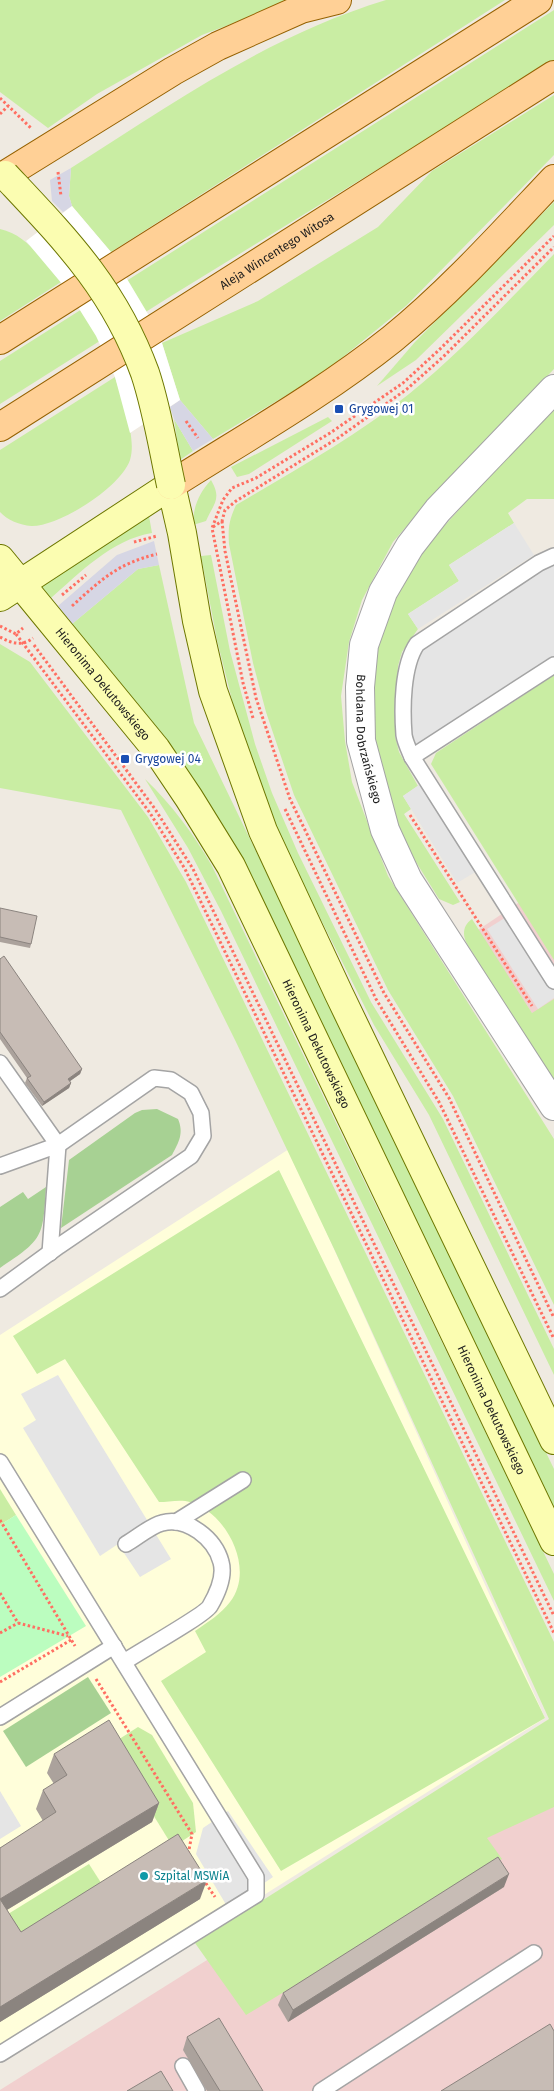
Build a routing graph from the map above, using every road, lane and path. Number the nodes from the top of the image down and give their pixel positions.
1 (337, 0) edge
2 (538, 0) edge
3 (554, 75) edge
4 (8, 106) dead end
5 (0, 114) edge
6 (2, 174) edge
7 (554, 179) edge
8 (554, 236) edge
9 (554, 247) edge
10 (0, 340) edge
11 (554, 389) edge
12 (184, 418) dead end
13 (0, 428) edge
14 (203, 445) dead end
15 (171, 485) junction
16 (222, 521) junction
17 (212, 528) junction
18 (182, 533) junction
19 (131, 543) dead end
20 (158, 554) dead end
21 (554, 556) edge
22 (0, 559) edge
23 (88, 573) dead end
24 (10, 590) edge
25 (49, 619) junction
26 (0, 626) edge
27 (16, 634) junction
28 (0, 637) edge
29 (30, 641) junction
30 (22, 644) junction
31 (554, 665) edge
32 (255, 726) dead end
33 (412, 757) junction
34 (281, 801) dead end
35 (409, 814) dead end
36 (554, 981) edge
37 (532, 1006) dead end
38 (0, 1063) edge
39 (554, 1106) edge
40 (58, 1145) junction
41 (0, 1166) edge
42 (50, 1252) junction
43 (0, 1289) edge
44 (554, 1318) edge
45 (554, 1339) edge
46 (554, 1440) edge
47 (0, 1462) edge
48 (243, 1480) dead end
49 (0, 1520) edge
50 (176, 1522) junction
51 (554, 1541) edge
52 (126, 1544) dead end
53 (0, 1593) edge
54 (554, 1616) edge
55 (18, 1623) junction
56 (0, 1634) edge
57 (554, 1634) edge
58 (70, 1638) junction
59 (114, 1646) junction
60 (124, 1662) junction
61 (86, 1663) junction
62 (0, 1682) edge
63 (0, 1717) edge
64 (193, 1863) edge
65 (202, 1877) edge
66 (226, 1914) junction
67 (534, 1953) dead end
68 (0, 2054) edge
69 (183, 2066) dead end
70 (197, 2091) edge
71 (321, 2091) edge

1 - 6 main road
2 - 10 main road
3 - 13 main road, Aleja Wincentego Witosa
4 - 5 path
6 - 15 street, bridge
7 - 15 main road
8 - 17 path
9 - 16 path
11 - 39 street, Bohdana Dobrzańskiego
12 - 14 path
15 - 18 street
15 - 24 street
16 - 17 path
16 - 44 path
17 - 32 path
18 - 19 path
18 - 46 street
20 - 25 path
21 - 33 lane
22 - 24 street, Hieronima Dekutowskiego
23 - 25 path
24 - 25 street, Hieronima Dekutowskiego
25 - 27 path
25 - 29 path
25 - 51 street, Hieronima Dekutowskiego
26 - 27 path
27 - 30 path
28 - 30 path
29 - 30 path
29 - 54 path
30 - 57 path
31 - 33 lane
33 - 36 lane
34 - 45 path
35 - 37 path
38 - 40 lane
40 - 41 lane
40 - 42 lane
40 - 42 lane
42 - 43 lane
47 - 59 lane
48 - 50 lane
49 - 58 path
50 - 52 lane
50 - 60 lane
53 - 55 path
55 - 56 path
55 - 58 path
58 - 61 path
58 - 62 path
59 - 60 lane
59 - 61 lane
60 - 66 lane
61 - 63 lane
61 - 64 path
65 - 66 path
66 - 68 lane
67 - 71 lane
69 - 70 lane

